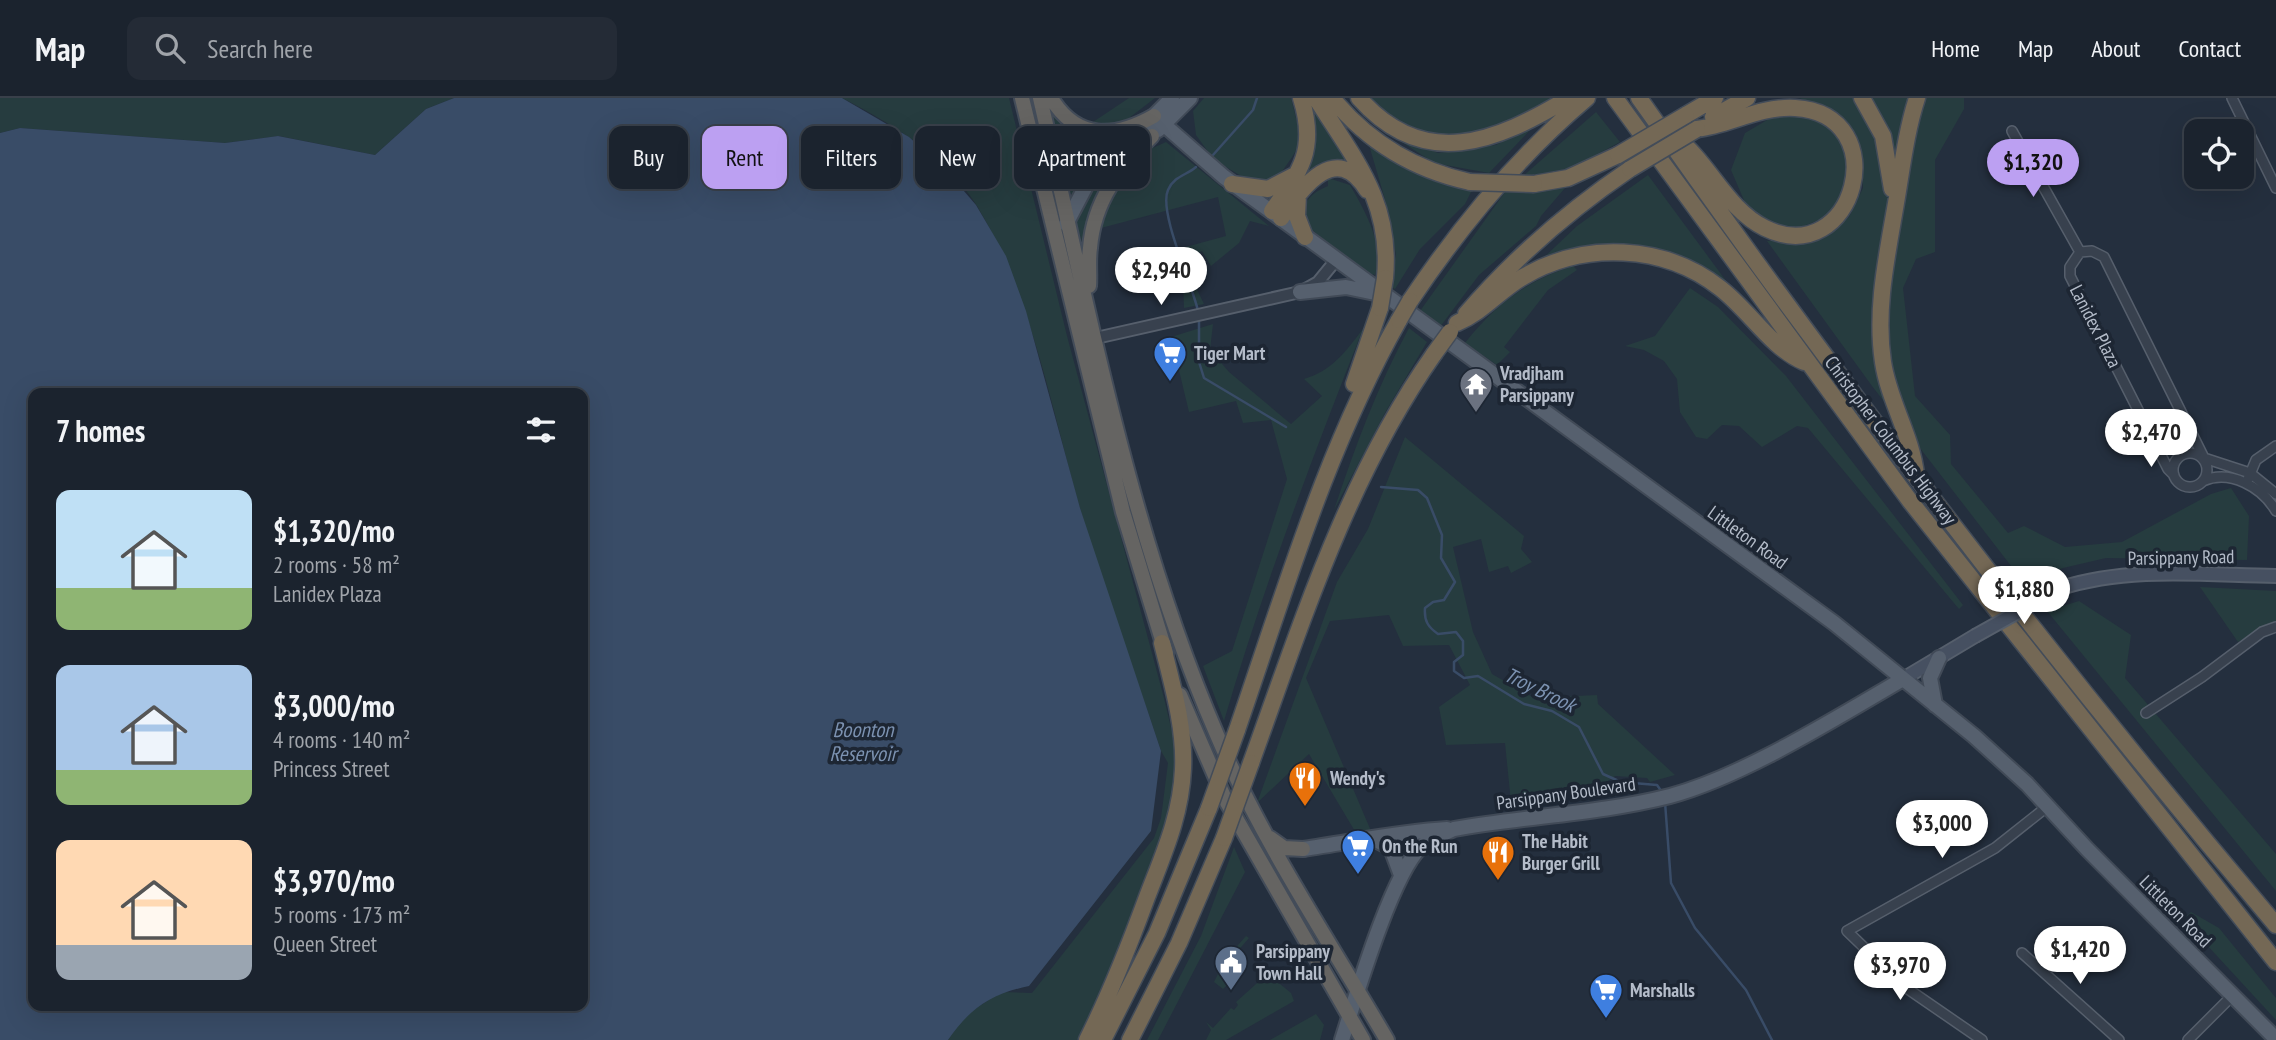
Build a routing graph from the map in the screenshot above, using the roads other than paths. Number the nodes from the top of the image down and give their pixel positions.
1 (1022, 98) edge
2 (1031, 98) edge
3 (1040, 98) edge
4 (1051, 98) edge
5 (1172, 98) edge
6 (1190, 98) edge
7 (1301, 98) edge
8 (1316, 98) edge
9 (1332, 98) edge
10 (1359, 98) edge
11 (1569, 98) edge
12 (1587, 98) edge
13 (1604, 98) edge
14 (1639, 98) edge
15 (1715, 98) edge
16 (1747, 98) edge
17 (1862, 98) edge
18 (1917, 98) edge
19 (2232, 98) edge
20 (1618, 101) edge
21 (1159, 120) junction
22 (1658, 124) junction
23 (1043, 126) edge
24 (1046, 126) edge
25 (1150, 127) edge
26 (1696, 129) junction
27 (2012, 131) dead end
28 (1152, 136) joint
29 (1188, 145) junction
30 (1295, 175) junction
31 (1232, 184) junction
32 (2276, 188) edge
33 (1061, 189) edge
34 (1084, 189) edge
35 (1489, 193) junction
36 (1298, 194) junction
37 (1276, 215) junction
38 (1068, 219) junction
39 (1891, 234) junction
40 (1385, 235) junction
41 (1305, 237) junction
42 (1060, 246) junction
43 (2080, 252) junction
44 (1336, 260) junction
45 (1300, 292) junction
46 (1383, 303) junction
47 (1088, 304) junction
48 (1454, 327) junction
49 (1096, 338) junction
50 (1806, 363) junction
51 (1345, 426) junction
52 (2276, 446) edge
53 (2204, 458) junction
54 (2250, 473) junction
55 (2174, 475) junction
56 (1916, 476) junction
57 (2203, 481) junction
58 (2247, 484) junction
59 (2276, 494) edge
60 (2276, 511) edge
61 (2276, 576) edge
62 (2276, 627) edge
63 (1162, 643) junction
64 (1938, 657) junction
65 (1903, 679) junction
66 (1935, 705) junction
67 (2146, 713) dead end
68 (2048, 806) junction
69 (1454, 829) junction
70 (1263, 832) junction
71 (1224, 838) junction
72 (1374, 839) junction
73 (1303, 849) junction
74 (1401, 876) junction
75 (1292, 886) junction
76 (2276, 925) edge
77 (2022, 953) dead end
78 (2276, 962) edge
79 (1358, 991) junction
80 (2233, 995) junction
81 (1349, 1017) junction
82 (1087, 1040) edge
83 (1103, 1040) edge
84 (1130, 1040) edge
85 (1140, 1040) edge
86 (1342, 1040) edge
87 (1363, 1040) edge
88 (1387, 1040) edge
89 (1982, 1040) edge
90 (2119, 1040) edge
91 (2188, 1040) edge
92 (2276, 1040) edge

1 - 42 highway
2 - 23 highway
3 - 24 highway
4 - 21 highway
5 - 21 main road
6 - 21 main road
6 - 29 main road
7 - 30 highway
8 - 40 highway
9 - 15 highway, bridge
10 - 11 highway
12 - 35 highway
13 - 35 highway
14 - 22 highway, Christopher Columbus Highway
16 - 26 highway
17 - 39 highway
18 - 39 highway
19 - 32 street
20 - 50 highway, Christopher Columbus Highway
21 - 25 main road
21 - 28 main road
21 - 29 main road, Littleton Road
22 - 26 highway
22 - 56 highway, Christopher Columbus Highway
26 - 48 highway, bridge
27 - 43 street
28 - 47 highway
29 - 31 main road, Littleton Road
30 - 31 highway
30 - 37 highway
31 - 37 main road, Littleton Road
33 - 38 highway
34 - 38 main road
35 - 51 highway, bridge
36 - 37 highway
36 - 40 highway
36 - 41 highway
37 - 41 main road, Littleton Road
38 - 42 main road
38 - 47 highway
39 - 56 highway
40 - 46 highway, bridge
41 - 44 main road, Littleton Road
42 - 63 highway
43 - 53 street, Lanidex Plaza
43 - 55 street, Lanidex Plaza
44 - 45 street
44 - 46 main road, Littleton Road
45 - 46 main road
45 - 49 street
46 - 51 highway
46 - 65 main road, Littleton Road
47 - 49 highway
48 - 50 highway
48 - 71 highway, bridge
49 - 70 highway
50 - 78 highway, Christopher Columbus Highway
51 - 83 highway, bridge
52 - 54 street
53 - 54 street
53 - 55 street
53 - 57 street, Lanidex Plaza
54 - 58 street
54 - 59 street
55 - 57 street
56 - 76 highway, Christopher Columbus Highway
57 - 58 street
58 - 60 street
61 - 64 main road, Parsippany Road, bridge
62 - 67 street
63 - 81 highway
63 - 82 highway
64 - 65 main road, Parsippany Road
64 - 66 main road
65 - 66 main road, Littleton Road
65 - 69 main road, Parsippany Boulevard
66 - 68 main road, Littleton Road
68 - 80 main road, Littleton Road
68 - 89 street
69 - 72 main road
69 - 74 main road, Parsippany Boulevard
70 - 73 highway
70 - 75 highway
71 - 84 highway
71 - 85 highway
72 - 73 main road
72 - 74 main road
73 - 75 highway
74 - 79 main road, Parsippany Boulevard
75 - 79 highway
77 - 90 street
79 - 81 main road, Parsippany Boulevard
79 - 88 highway
80 - 91 street
80 - 92 main road, Littleton Road
81 - 86 main road, Parsippany Boulevard
81 - 87 highway

